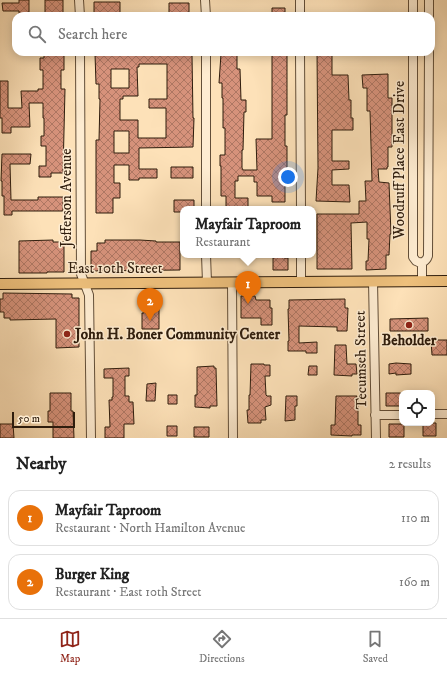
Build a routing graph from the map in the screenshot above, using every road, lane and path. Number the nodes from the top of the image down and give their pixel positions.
1 (80, 0) edge
2 (206, 0) edge
3 (300, 0) edge
4 (413, 0) edge
5 (429, 0) edge
6 (80, 12) edge
7 (206, 12) edge
8 (300, 12) edge
9 (413, 12) edge
10 (429, 12) edge
11 (80, 56) edge
12 (206, 56) edge
13 (300, 56) edge
14 (413, 56) edge
15 (429, 56) edge
16 (206, 206) edge
17 (301, 206) edge
18 (206, 258) edge
19 (301, 258) edge
20 (422, 262) junction
21 (374, 281) junction
22 (422, 281) junction
23 (447, 281) edge
24 (207, 282) junction
25 (232, 282) junction
26 (301, 282) junction
27 (0, 284) edge
28 (84, 284) junction
29 (399, 414) edge
30 (435, 414) edge
31 (447, 414) edge
32 (375, 415) junction
33 (91, 438) edge
34 (233, 438) edge
35 (376, 438) edge

1 - 6 street
2 - 7 street
3 - 8 street
4 - 9 street
5 - 10 street
11 - 28 street, Jefferson Avenue
12 - 16 street
13 - 17 street
14 - 20 street, Woodruff Place East Drive
15 - 20 street, Woodruff Place East Drive
18 - 24 street
19 - 26 street
20 - 22 street, Woodruff Place East Drive
21 - 22 main road, East 10th Street
21 - 26 main road, East 10th Street
21 - 32 street, Tecumseh Street
22 - 23 main road, East 10th Street
24 - 25 main road, East 10th Street
24 - 28 main road, East 10th Street
25 - 26 main road, East 10th Street
25 - 34 street
27 - 28 main road, East 10th Street
28 - 33 street, Jefferson Avenue
29 - 32 street
30 - 31 street
32 - 35 street, Tecumseh Street

